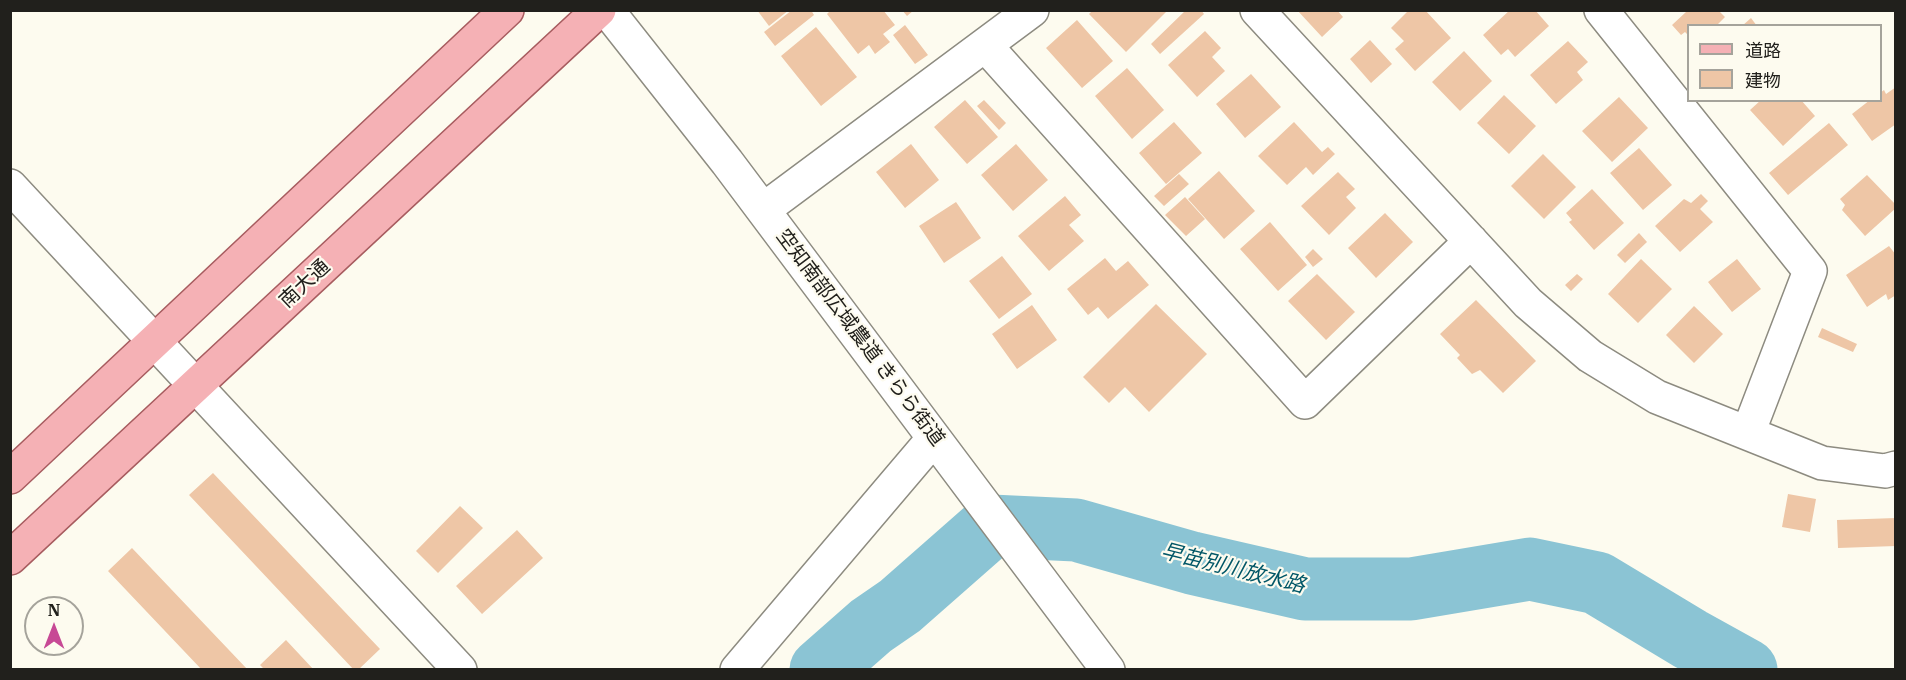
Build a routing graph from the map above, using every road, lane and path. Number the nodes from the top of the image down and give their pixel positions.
1 (507, 10) edge
2 (600, 10) edge
3 (607, 10) edge
4 (1032, 10) edge
5 (1257, 10) edge
6 (1601, 10) edge
7 (985, 45) junction
8 (10, 186) edge
9 (763, 210) junction
10 (1471, 241) junction
11 (155, 341) junction
12 (196, 386) junction
13 (1748, 433) junction
14 (934, 438) junction
15 (1896, 468) edge
16 (10, 477) edge
17 (10, 558) edge
18 (460, 669) edge
19 (737, 669) edge
20 (1108, 669) edge

1 - 11 main road
2 - 12 main road, 南大通
3 - 9 street, 空知南部広域農道 きらら街道
4 - 7 street
5 - 10 street
6 - 13 street
7 - 9 street
7 - 10 street
8 - 11 street
9 - 14 street, 空知南部広域農道 きらら街道
10 - 13 street
11 - 12 street
11 - 16 main road
12 - 17 main road, 南大通
12 - 18 street
13 - 15 street
14 - 19 street
14 - 20 street, 空知南部広域農道 きらら街道

